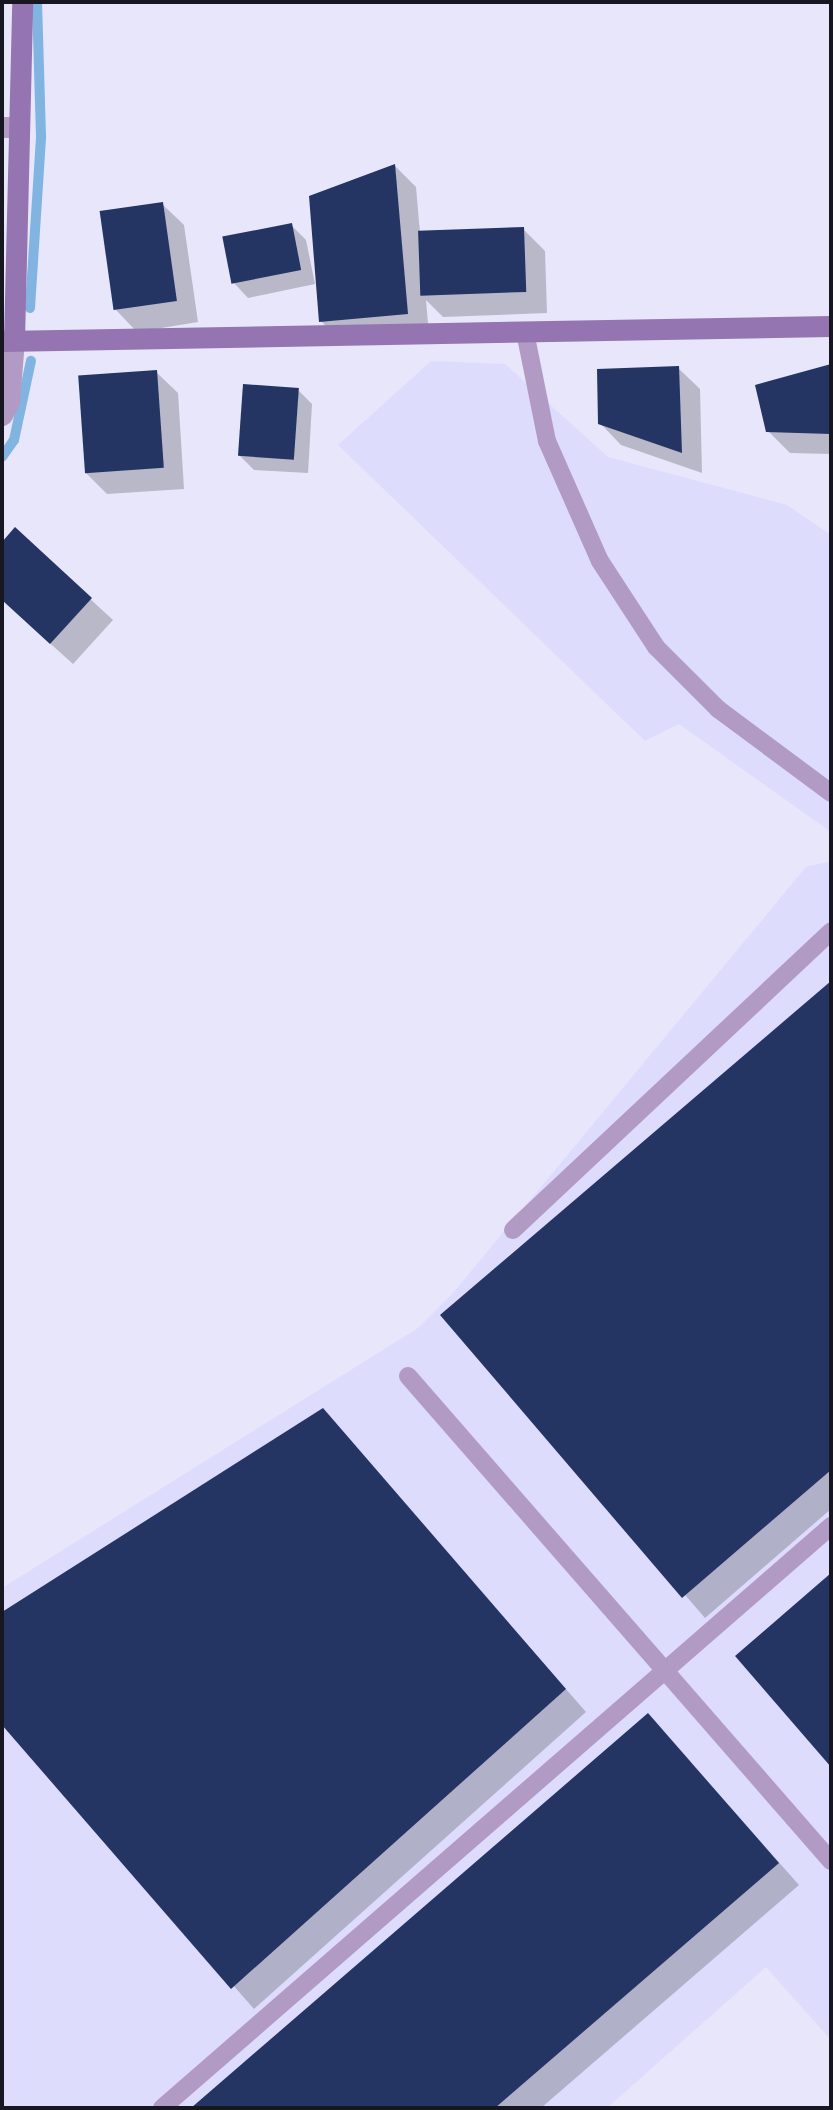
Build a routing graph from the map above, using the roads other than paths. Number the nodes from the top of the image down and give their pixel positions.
1 (22, 2) edge
2 (10, 127) edge
3 (831, 326) edge
4 (526, 332) junction
5 (8, 340) edge
6 (2, 415) edge
7 (831, 793) edge
8 (831, 931) edge
9 (513, 1230) dead end
10 (408, 1376) dead end
11 (831, 1526) edge
12 (665, 1675) junction
13 (831, 1861) edge
14 (162, 2108) edge

1 - 2 street
2 - 5 street
3 - 4 street
4 - 5 street
4 - 7 lane
5 - 6 street
8 - 9 lane
10 - 12 lane
11 - 12 lane
12 - 13 lane
12 - 14 lane

